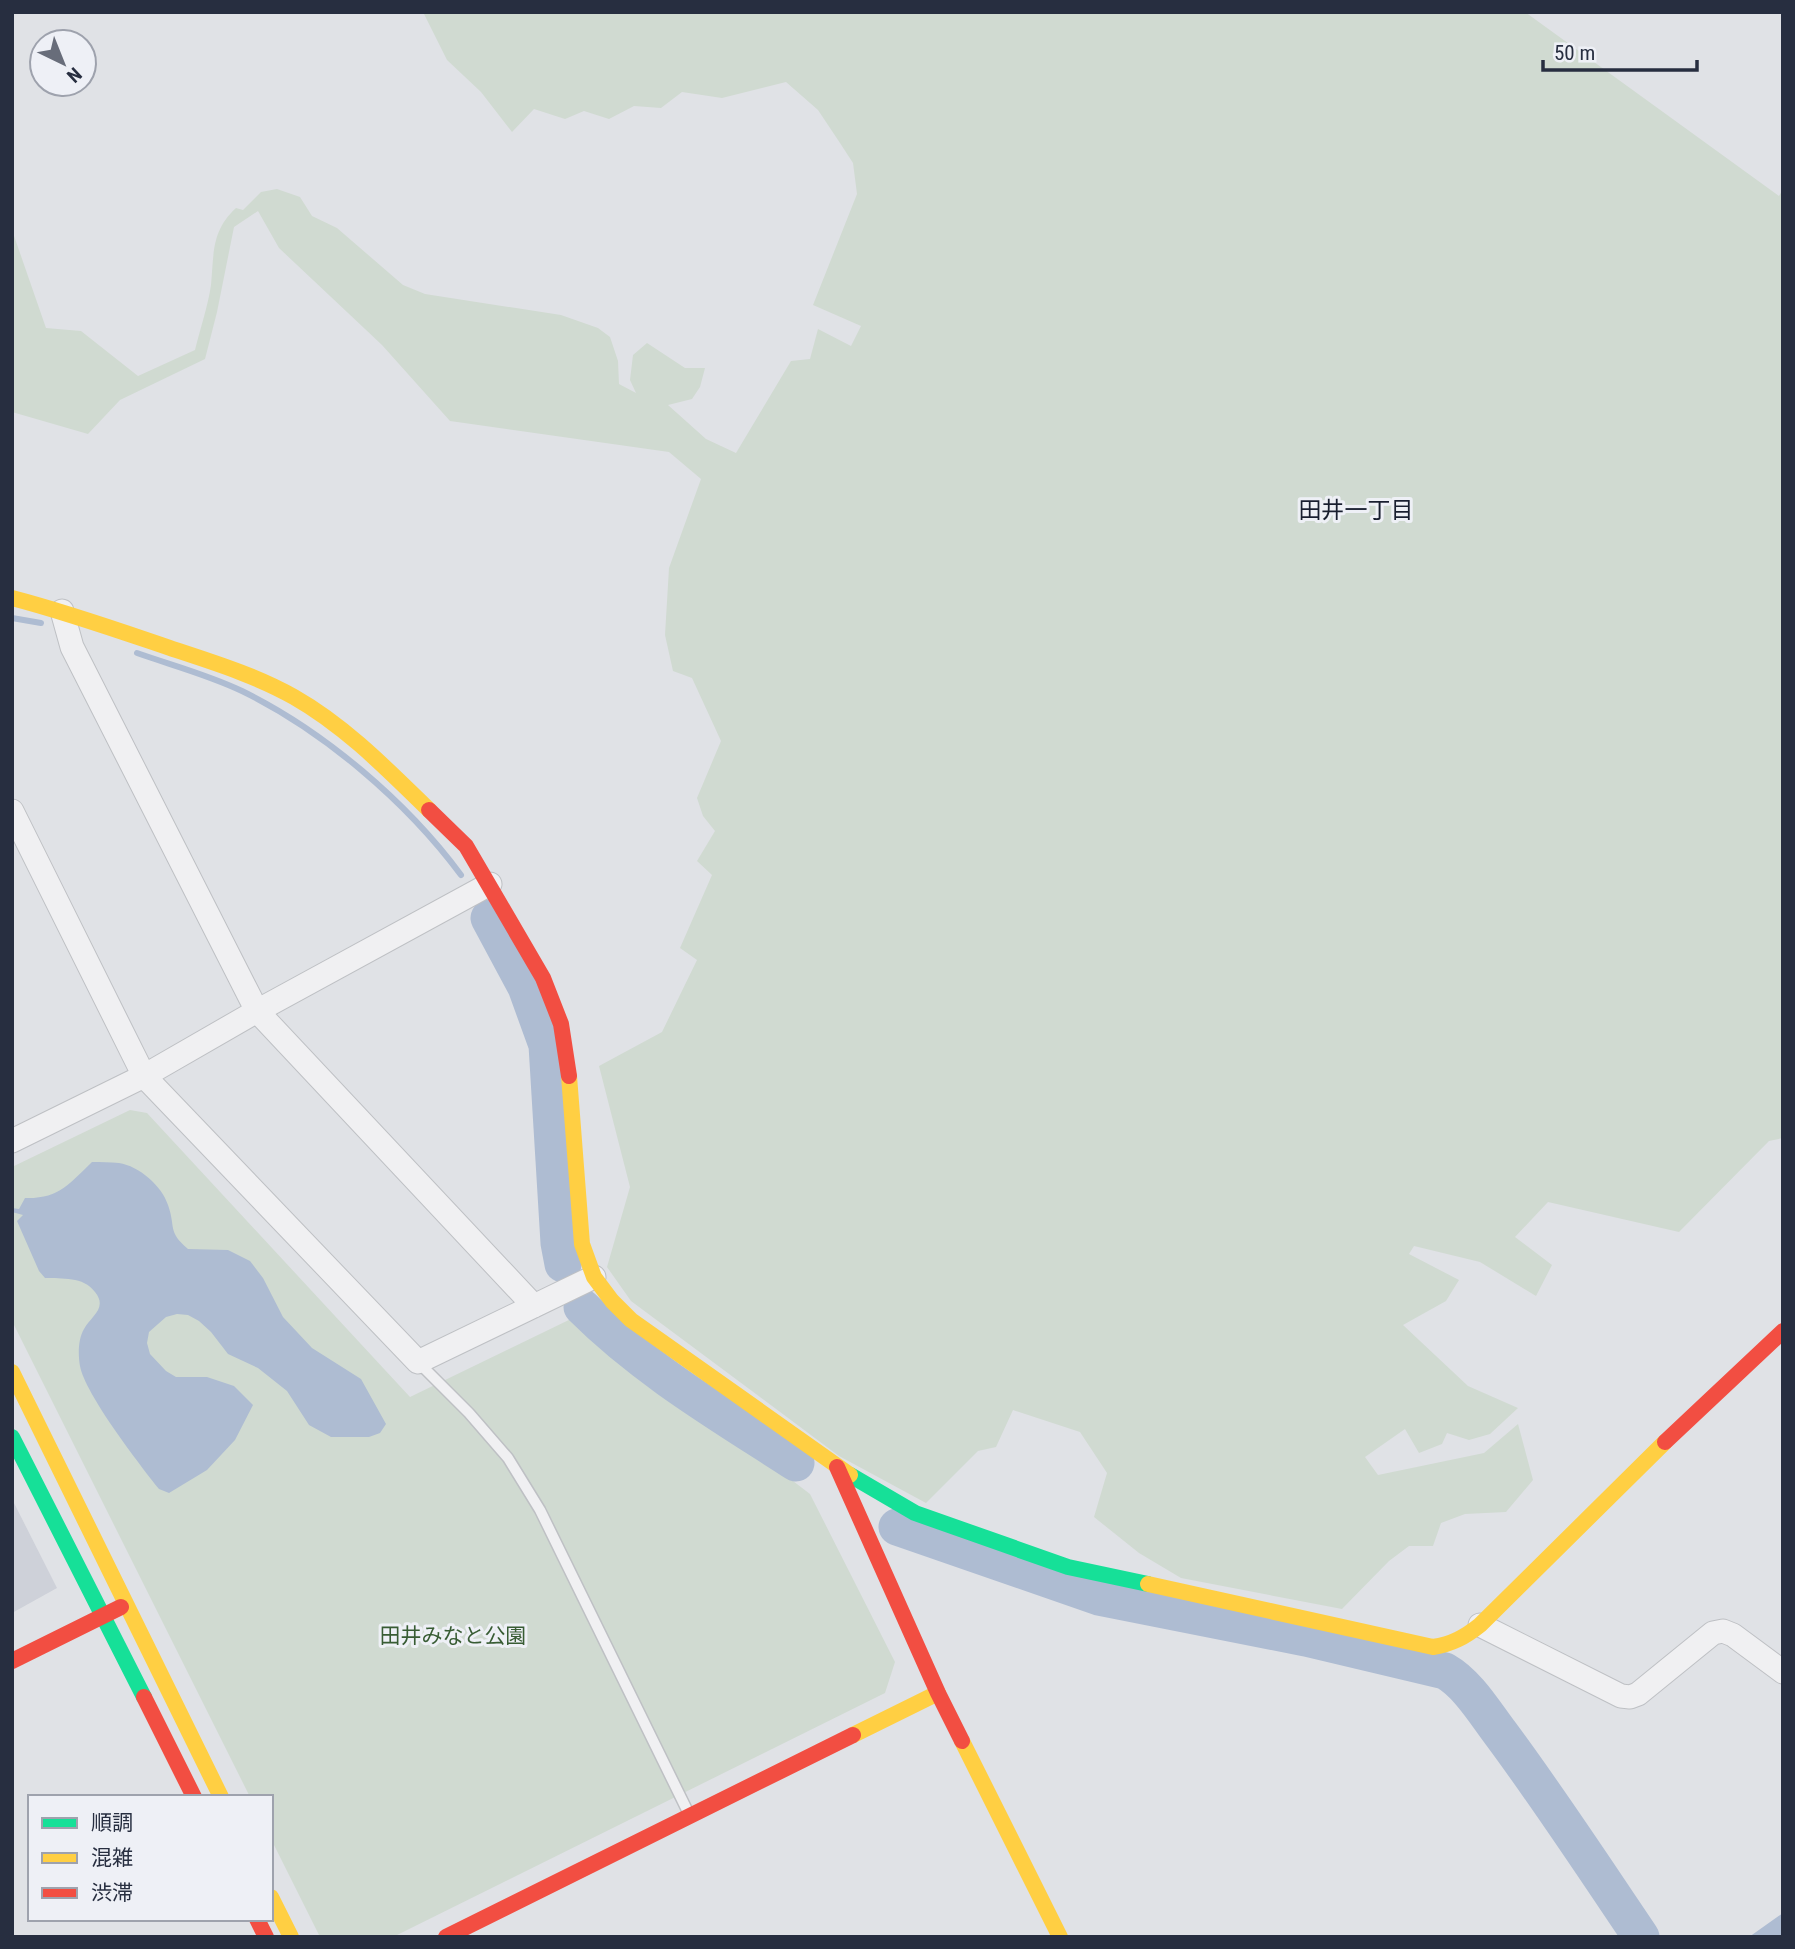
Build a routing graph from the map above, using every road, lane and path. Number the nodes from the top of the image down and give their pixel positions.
1 (12, 598) edge
2 (62, 611) junction
3 (12, 811) edge
4 (490, 884) junction
5 (257, 1011) junction
6 (144, 1076) junction
7 (12, 1141) edge
8 (594, 1277) junction
9 (534, 1306) junction
10 (1783, 1331) edge
11 (418, 1362) junction
12 (12, 1373) edge
13 (12, 1437) edge
14 (837, 1466) junction
15 (125, 1605) junction
16 (102, 1617) junction
17 (1480, 1625) junction
18 (12, 1661) edge
19 (1783, 1672) edge
20 (938, 1693) junction
21 (193, 1795) edge
22 (220, 1795) edge
23 (690, 1817) junction
24 (273, 1901) edge
25 (258, 1921) edge
26 (266, 1937) edge
27 (291, 1937) edge
28 (446, 1937) edge
29 (1060, 1937) edge

1 - 2 street
2 - 4 street
2 - 5 street
3 - 6 street
4 - 5 street
4 - 8 street
5 - 6 street
5 - 9 street
6 - 7 street
6 - 11 street
8 - 9 street
8 - 14 street
9 - 11 street
10 - 17 street
11 - 23 lane
12 - 15 street
13 - 16 street
14 - 17 street
14 - 20 street
15 - 16 street
15 - 22 street
16 - 18 street
16 - 21 street
17 - 19 street
20 - 23 street
20 - 29 street
23 - 28 street
24 - 27 street
25 - 26 street

